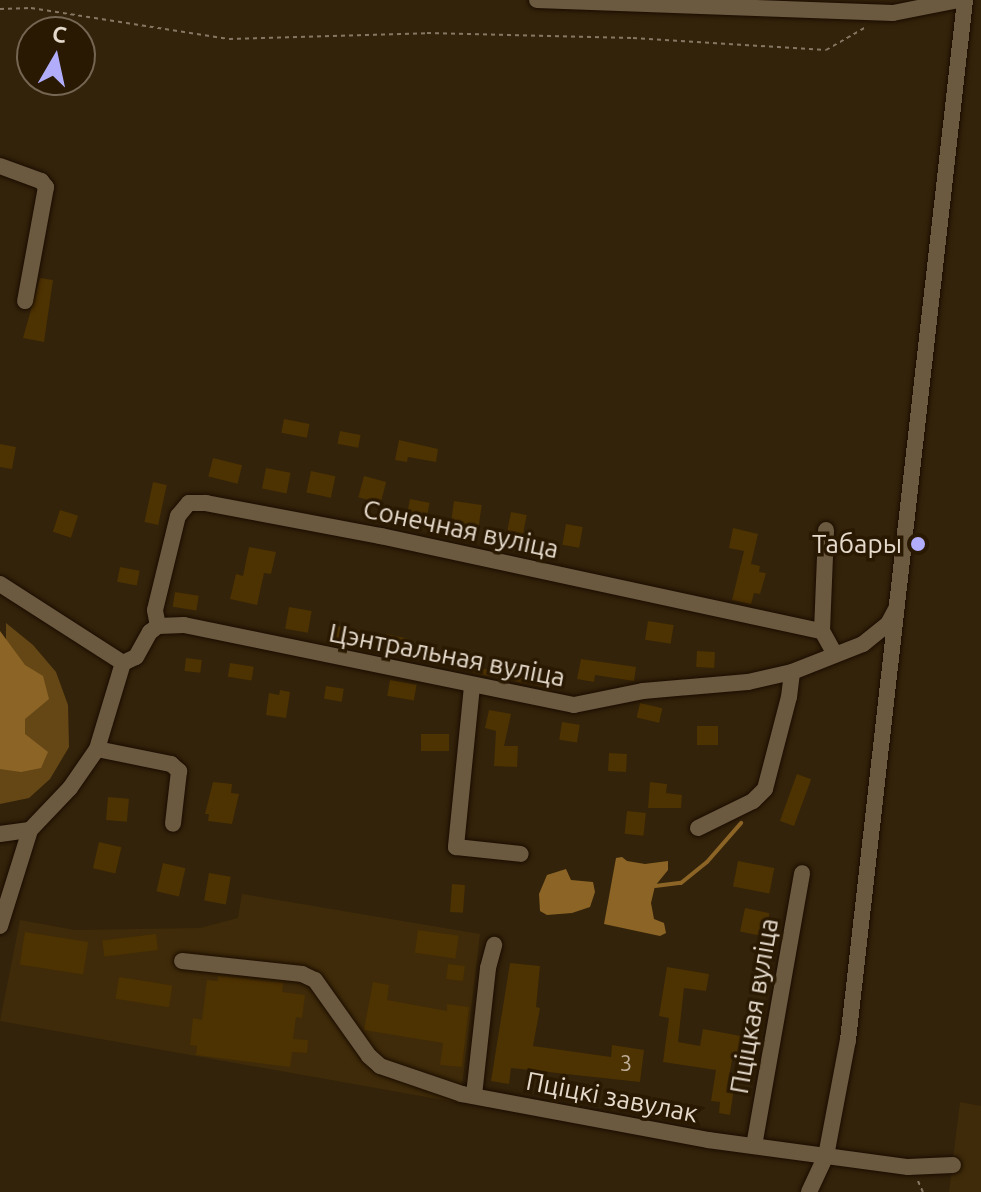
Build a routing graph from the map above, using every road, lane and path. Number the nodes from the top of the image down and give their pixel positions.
1 (537, 0) edge
2 (958, 0) edge
3 (965, 0) edge
4 (582, 1) edge
5 (0, 9) edge
6 (866, 27) dead end
7 (0, 166) edge
8 (25, 301) dead end
9 (826, 530) dead end
10 (0, 584) edge
11 (900, 601) junction
12 (158, 626) junction
13 (822, 631) junction
14 (863, 644) junction
15 (835, 654) junction
16 (123, 663) junction
17 (892, 671) junction
18 (792, 672) junction
19 (472, 686) junction
20 (97, 749) junction
21 (173, 824) dead end
22 (698, 828) dead end
23 (30, 830) junction
24 (0, 834) edge
25 (521, 854) dead end
26 (802, 873) dead end
27 (0, 926) edge
28 (494, 945) dead end
29 (182, 961) dead end
30 (468, 1094) junction
31 (754, 1146) junction
32 (826, 1156) junction
33 (953, 1165) dead end
34 (809, 1192) edge

1 - 4 street
2 - 4 street
3 - 11 street
5 - 6 path
7 - 8 street
9 - 13 street
10 - 16 street
11 - 14 street, Цэнтральная вуліца
11 - 17 street
12 - 13 street, Сонечная вуліца
12 - 16 street
12 - 19 street, Цэнтральная вуліца
13 - 15 street
14 - 15 street, Цэнтральная вуліца
14 - 17 street
15 - 18 street, Цэнтральная вуліца
16 - 20 street
17 - 32 street
18 - 19 street, Цэнтральная вуліца
18 - 22 street
19 - 25 street
20 - 21 street
20 - 23 street
23 - 24 street
23 - 27 street
26 - 31 street, Пціцкая вуліца
28 - 30 street
29 - 30 street, Пціцкі завулак
30 - 31 street, Пціцкі завулак
31 - 32 street, Пціцкі завулак
32 - 33 street, Пціцкі завулак
32 - 34 street

